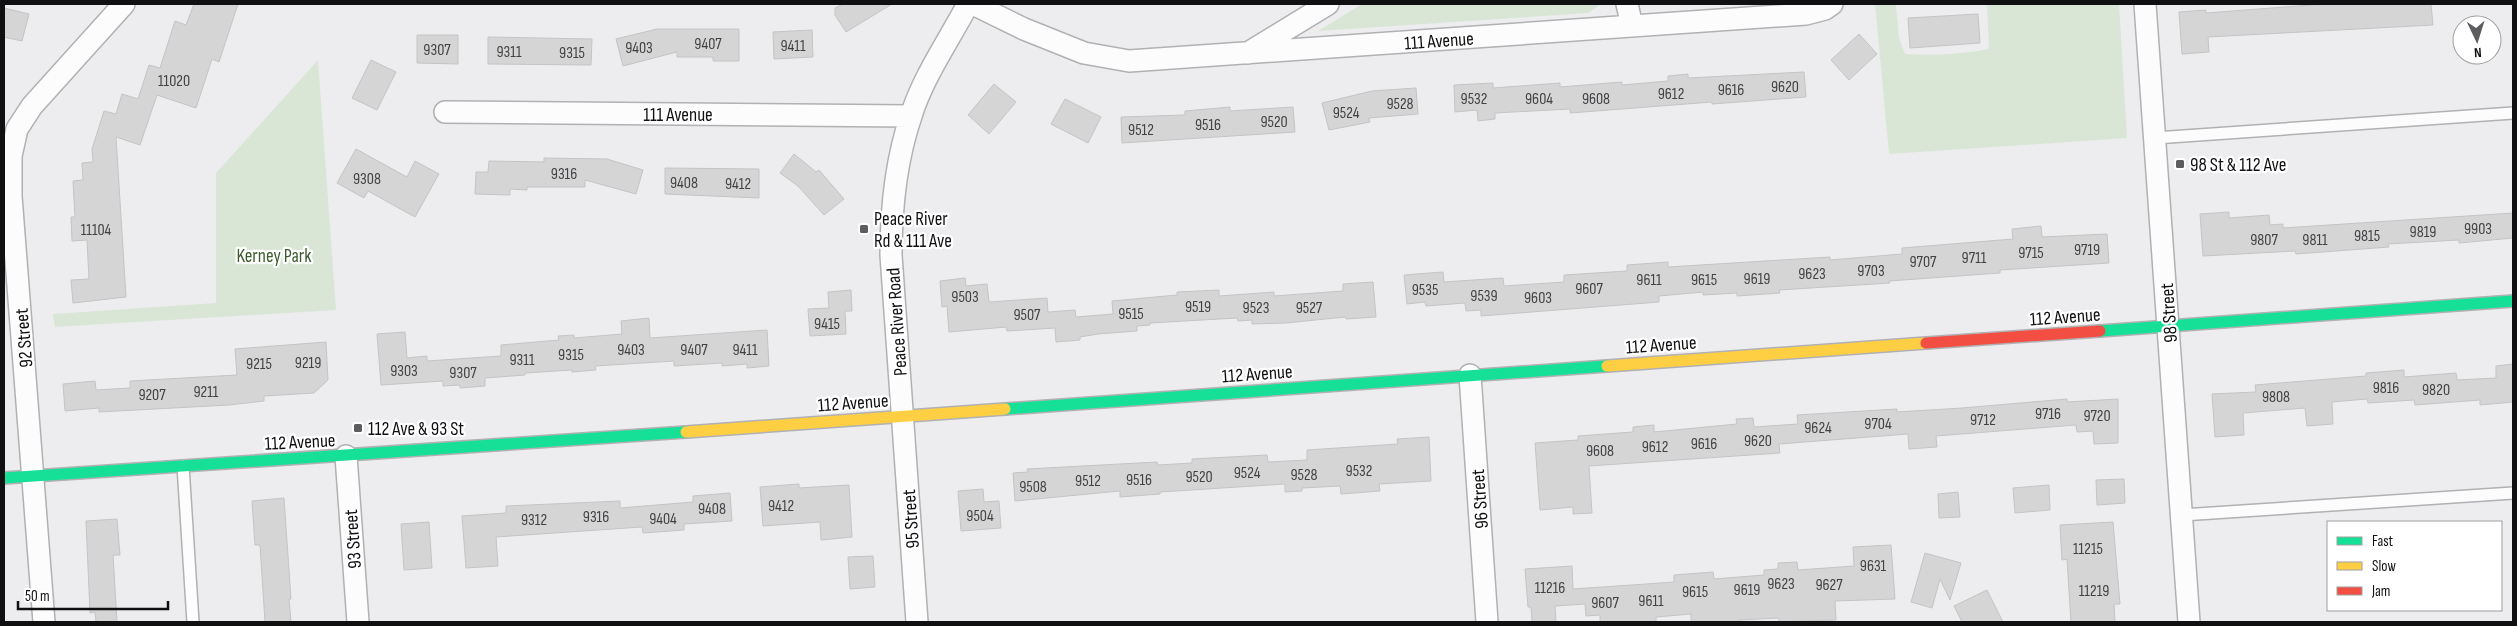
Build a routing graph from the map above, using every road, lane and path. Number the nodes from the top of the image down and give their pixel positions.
1 (124, 4) edge
2 (968, 4) edge
3 (973, 4) edge
4 (1328, 4) edge
5 (1627, 4) edge
6 (1832, 4) edge
7 (2145, 4) edge
8 (1632, 26) junction
9 (1246, 55) junction
10 (445, 112) dead end
11 (2513, 113) edge
12 (911, 116) junction
13 (2155, 138) junction
14 (7, 197) edge
15 (2513, 301) edge
16 (2170, 326) junction
17 (1470, 375) junction
18 (902, 416) junction
19 (346, 456) junction
20 (183, 466) junction
21 (34, 476) junction
22 (4, 478) edge
23 (2513, 493) edge
24 (2182, 515) junction
25 (44, 622) edge
26 (193, 622) edge
27 (358, 622) edge
28 (917, 622) edge
29 (1487, 622) edge
30 (2189, 622) edge

1 - 14 street, 92 Street
2 - 12 street, Peace River Road
3 - 9 street, 111 Avenue
4 - 9 street, 111 Avenue
5 - 8 street
6 - 8 street, 111 Avenue
7 - 13 street, 98 Street
8 - 9 street, 111 Avenue
10 - 12 street, 111 Avenue
11 - 13 lane
12 - 18 street, Peace River Road
13 - 16 street, 98 Street
14 - 21 street, 92 Street
15 - 16 street, 112 Avenue
16 - 17 street, 112 Avenue
16 - 24 street, 98 Street
17 - 18 street, 112 Avenue
17 - 29 street, 96 Street
18 - 19 street, 112 Avenue
18 - 28 street, 95 Street
19 - 20 street, 112 Avenue
19 - 27 street, 93 Street
20 - 21 street, 112 Avenue
20 - 26 lane
21 - 22 street, 112 Avenue
21 - 25 street, 92 Street
23 - 24 lane
24 - 30 street, 98 Street

